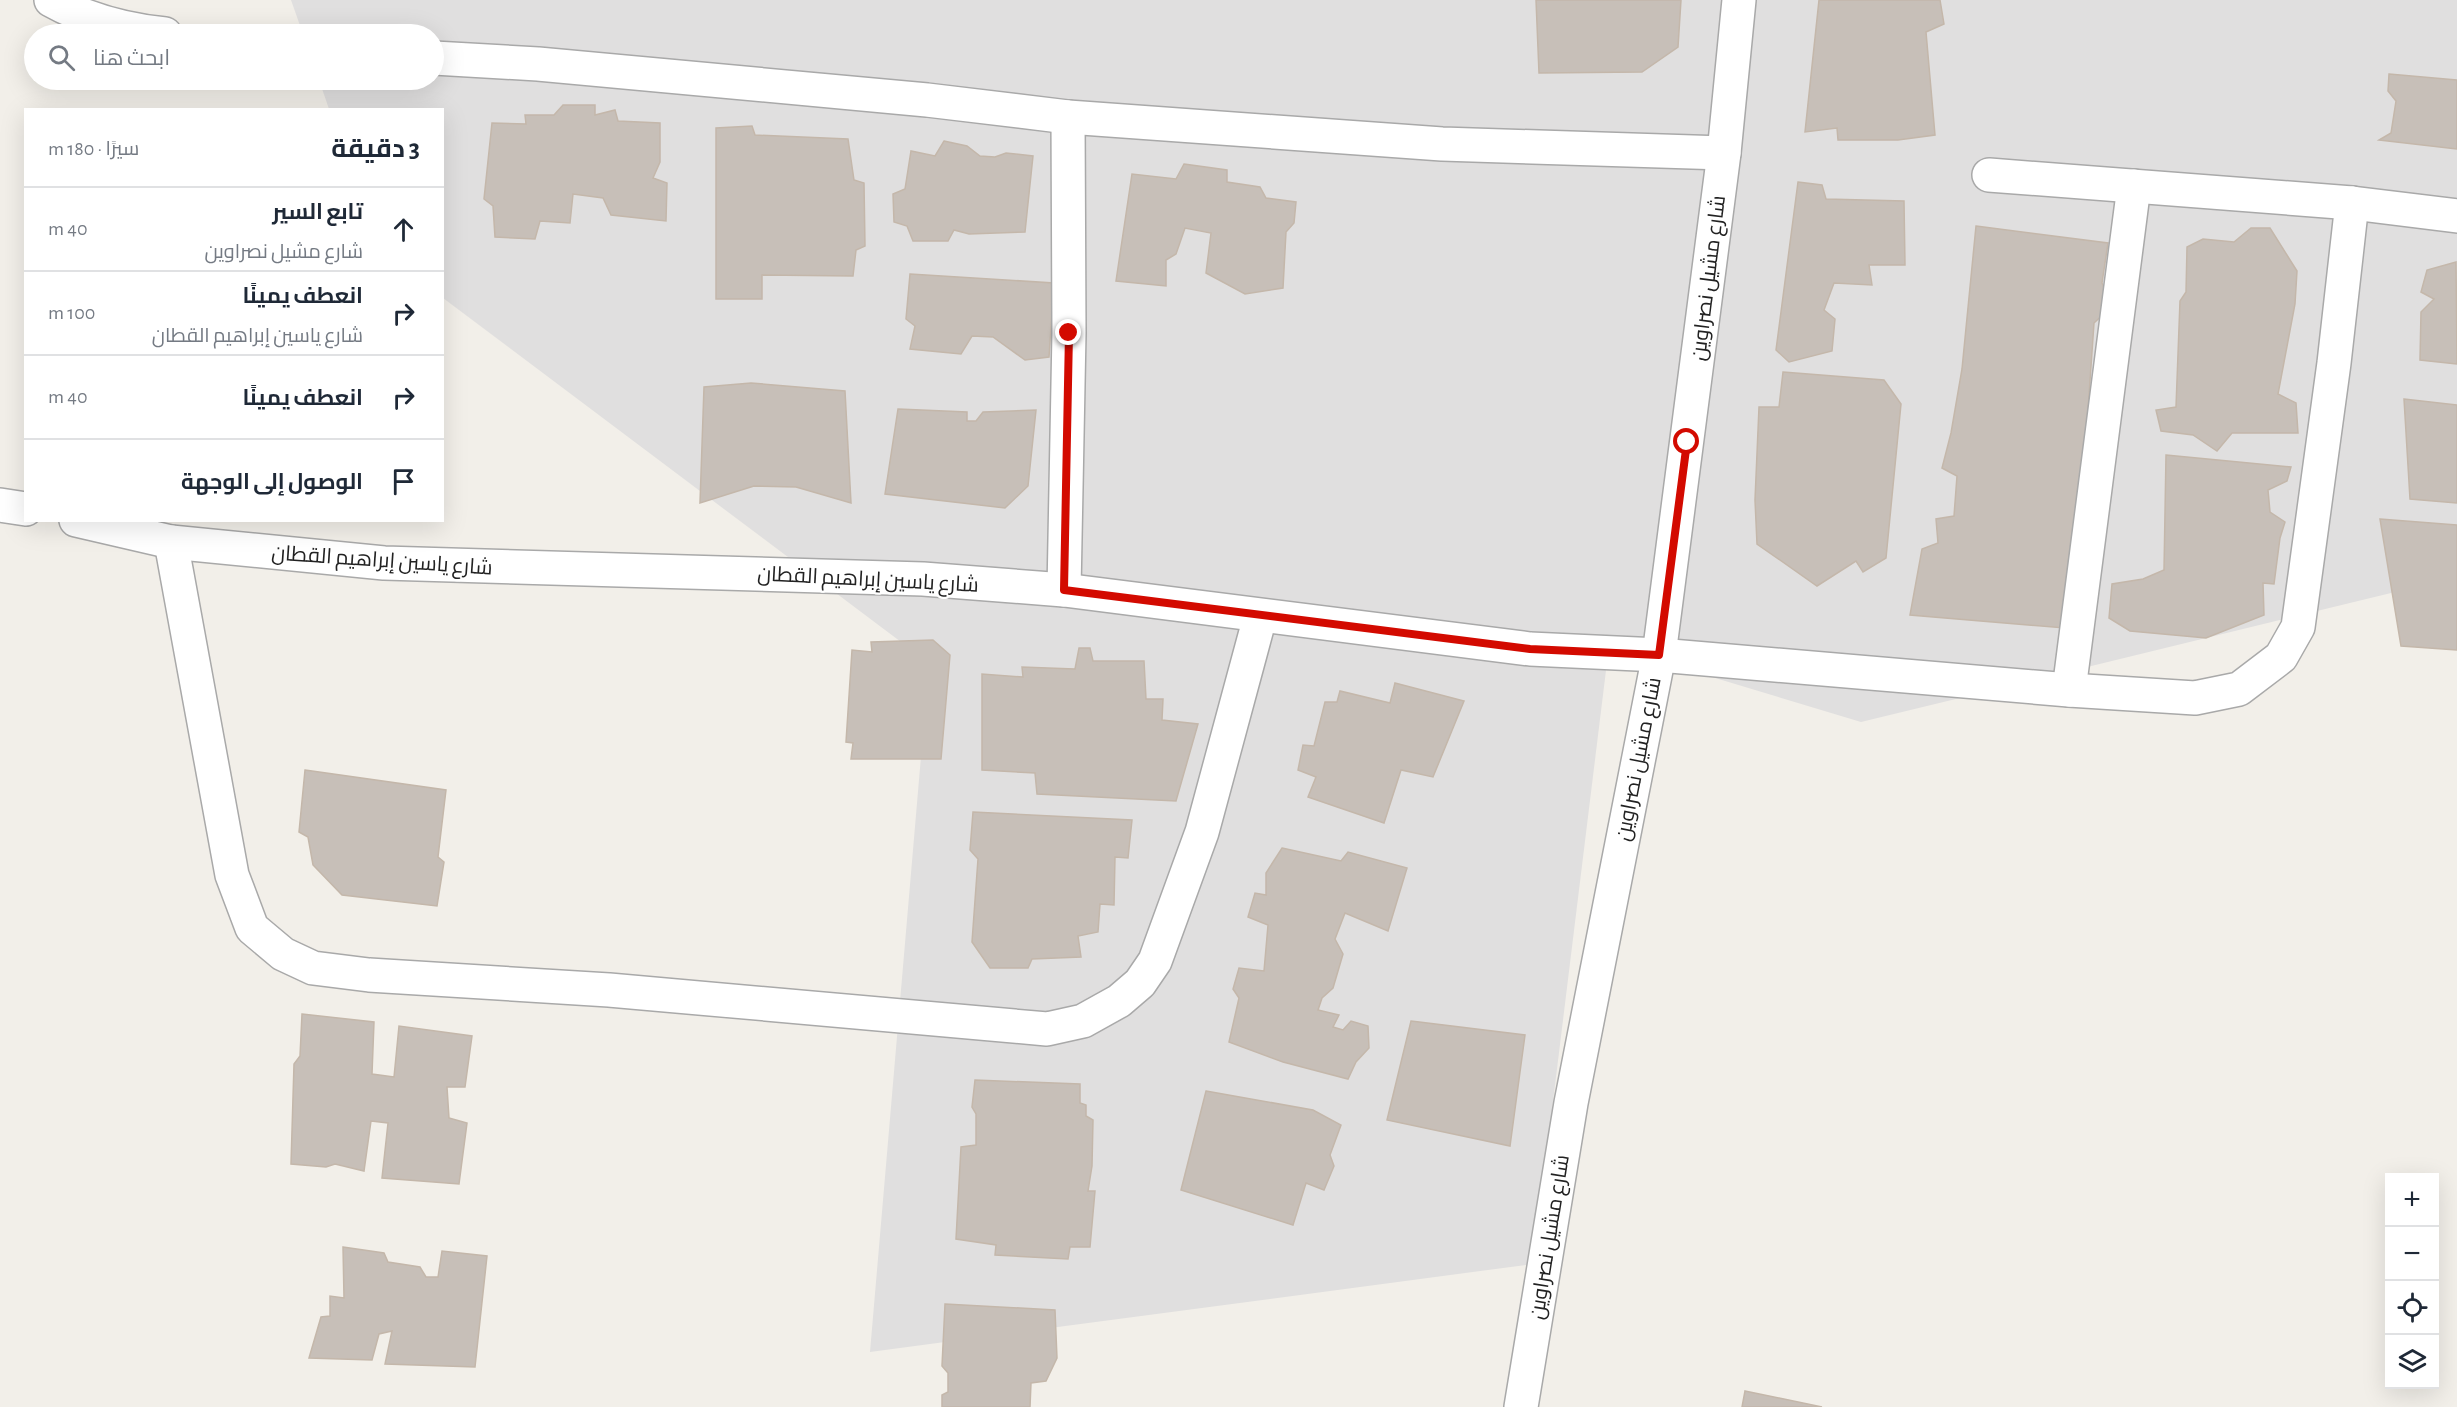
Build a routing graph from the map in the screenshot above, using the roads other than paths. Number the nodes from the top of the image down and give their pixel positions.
1 (51, 0) edge
2 (1739, 0) edge
3 (113, 24) edge
4 (444, 59) edge
5 (1068, 117) junction
6 (1724, 153) junction
7 (1989, 175) dead end
8 (2134, 186) junction
9 (2352, 203) junction
10 (2457, 216) edge
11 (0, 505) edge
12 (24, 509) edge
13 (85, 522) edge
14 (171, 542) junction
15 (1064, 590) junction
16 (1260, 616) junction
17 (1659, 655) junction
18 (2069, 690) junction
19 (1521, 1407) edge

1 - 3 street
2 - 6 street, شارع مشيل نصراوين
4 - 5 street
5 - 6 street
5 - 15 street
6 - 17 street, شارع مشيل نصراوين
7 - 8 street
8 - 9 street
8 - 18 street
9 - 10 street
9 - 18 street, شارع ياسين إبراهيم القطان
11 - 12 street
13 - 14 street, شارع ياسين إبراهيم القطان
14 - 15 street, شارع ياسين إبراهيم القطان
14 - 16 street
15 - 16 street, شارع ياسين إبراهيم القطان
16 - 17 street, شارع ياسين إبراهيم القطان
17 - 18 street, شارع ياسين إبراهيم القطان
17 - 19 street, شارع مشيل نصراوين

